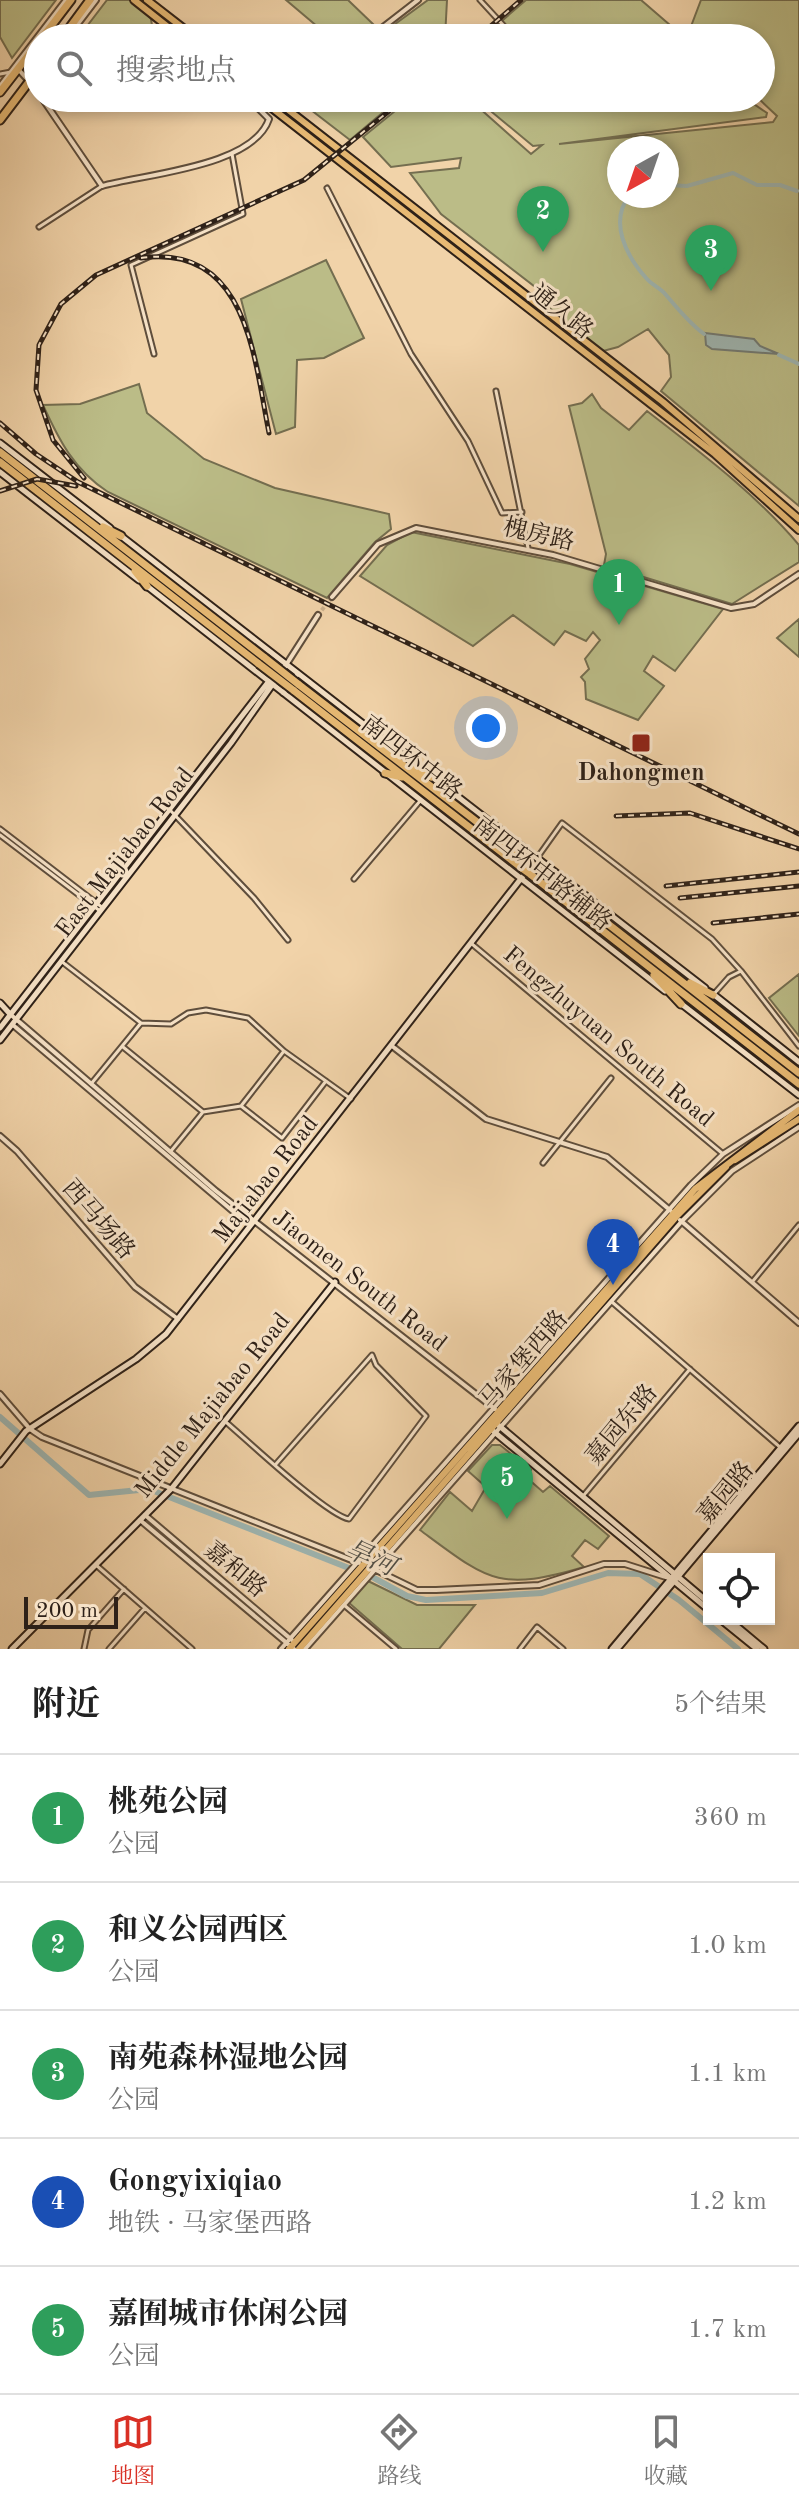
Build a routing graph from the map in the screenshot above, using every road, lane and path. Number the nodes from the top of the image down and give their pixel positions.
1 (93, 0) edge
2 (134, 0) edge
3 (147, 0) edge
4 (418, 0) edge
5 (480, 0) edge
6 (68, 2) edge
7 (57, 11) joint
8 (48, 24) edge
9 (52, 24) edge
10 (75, 24) edge
11 (164, 24) edge
12 (178, 24) edge
13 (387, 24) edge
14 (502, 24) edge
15 (24, 57) edge
16 (24, 59) edge
17 (15, 69) junction
18 (0, 74) edge
19 (24, 76) edge
20 (0, 86) edge
21 (24, 90) edge
22 (0, 92) edge
23 (52, 112) edge
24 (262, 112) edge
25 (277, 112) edge
26 (291, 112) edge
27 (0, 120) edge
28 (232, 154) junction
29 (102, 186) junction
30 (327, 188) dead end
31 (39, 227) dead end
32 (154, 354) dead end
33 (496, 391) dead end
34 (0, 447) edge
35 (0, 462) edge
36 (0, 471) edge
37 (32, 487) junction
38 (68, 504) junction
39 (522, 512) junction
40 (799, 519) edge
41 (799, 530) edge
42 (121, 536) junction
43 (528, 549) junction
44 (126, 560) junction
45 (799, 574) edge
46 (147, 586) junction
47 (332, 597) tunnel mouth
48 (318, 615) tunnel mouth
49 (262, 661) junction
50 (286, 665) junction
51 (298, 674) junction
52 (269, 681) junction
53 (275, 686) junction
54 (296, 687) junction
55 (283, 693) junction
56 (396, 760) junction
57 (385, 773) junction
58 (431, 777) junction
59 (404, 778) junction
60 (420, 801) junction
61 (170, 810) junction
62 (176, 815) junction
63 (0, 829) edge
64 (0, 835) edge
65 (529, 868) junction
66 (354, 879) dead end
67 (98, 907) junction
68 (288, 940) dead end
69 (472, 944) junction
70 (639, 959) junction
71 (61, 961) junction
72 (741, 971) junction
73 (676, 976) junction
74 (713, 995) junction
75 (0, 1003) edge
76 (681, 1004) junction
77 (0, 1011) edge
78 (8, 1016) junction
79 (14, 1022) junction
80 (141, 1023) junction
81 (0, 1028) edge
82 (0, 1040) edge
83 (392, 1046) junction
84 (799, 1046) edge
85 (123, 1047) junction
86 (759, 1047) junction
87 (284, 1051) junction
88 (797, 1058) edge
89 (799, 1073) edge
90 (611, 1078) dead end
91 (326, 1081) junction
92 (91, 1084) junction
93 (799, 1084) edge
94 (799, 1095) edge
95 (351, 1099) junction
96 (241, 1106) junction
97 (799, 1107) edge
98 (203, 1112) junction
99 (799, 1119) edge
100 (799, 1127) edge
101 (0, 1136) edge
102 (560, 1142) junction
103 (171, 1152) junction
104 (723, 1154) junction
105 (543, 1163) dead end
106 (675, 1215) junction
107 (255, 1221) junction
108 (799, 1225) edge
109 (752, 1281) junction
110 (335, 1282) junction
111 (611, 1301) junction
112 (178, 1319) junction
113 (799, 1323) edge
114 (690, 1369) junction
115 (0, 1394) edge
116 (497, 1410) junction
117 (227, 1423) junction
118 (799, 1426) edge
119 (497, 1429) junction
120 (28, 1430) junction
121 (799, 1433) edge
122 (781, 1448) junction
123 (0, 1464) edge
124 (276, 1464) junction
125 (171, 1489) junction
126 (580, 1499) junction
127 (143, 1518) junction
128 (96, 1565) junction
129 (366, 1567) junction
130 (356, 1578) junction
131 (673, 1580) junction
132 (124, 1589) junction
133 (703, 1599) edge
134 (343, 1604) junction
135 (703, 1605) edge
136 (145, 1608) junction
137 (727, 1625) edge
138 (735, 1625) edge
139 (295, 1646) edge
140 (12, 1649) edge
141 (84, 1649) edge
142 (109, 1649) edge
143 (192, 1649) edge
144 (281, 1649) edge
145 (396, 1649) edge
146 (520, 1649) edge
147 (563, 1649) edge
148 (615, 1649) edge
149 (757, 1649) edge
150 (764, 1649) edge

1 - 10 highway
2 - 11 main road
3 - 12 main road
4 - 13 street
5 - 14 street
6 - 7 highway
6 - 9 highway
7 - 8 street
15 - 17 street
16 - 17 highway
17 - 18 street
17 - 19 street
17 - 20 street
17 - 22 highway
21 - 27 highway
23 - 29 street
24 - 28 street
25 - 41 main road, 通久路
26 - 40 main road, 通久路
28 - 29 street
28 - 32 street
29 - 31 street
30 - 39 street
33 - 39 street
34 - 38 highway, 南四环中路
34 - 42 main road, 南四环中路辅路
35 - 37 highway, 南四环中路
36 - 37 highway
36 - 46 main road, 南四环中路辅路
37 - 44 highway, 南四环中路
38 - 42 highway
38 - 49 highway, 南四环中路
39 - 43 street
42 - 50 main road, 南四环中路辅路
43 - 45 street, 槐房路
43 - 47 street, 槐房路
44 - 46 highway
44 - 49 highway, 南四环中路
46 - 52 main road, 南四环中路辅路
48 - 50 street
49 - 54 highway, 南四环中路, bridge
50 - 51 main road, 南四环中路辅路
50 - 52 main road
50 - 53 main road, East Majiabao Road
51 - 55 street
51 - 58 main road, 南四环中路辅路
52 - 53 main road, 南四环中路辅路
52 - 61 main road
53 - 55 main road, 南四环中路辅路
53 - 62 main road, East Majiabao Road
54 - 56 highway, 南四环中路
54 - 59 highway, 南四环中路
55 - 57 main road, 南四环中路辅路
56 - 58 highway
56 - 65 highway, 南四环中路
57 - 59 highway
57 - 60 main road, 南四环中路辅路
58 - 65 main road, 南四环中路辅路
59 - 65 highway, 南四环中路
60 - 65 main road, 南四环中路辅路
60 - 66 street
61 - 62 street
61 - 67 main road
62 - 67 main road, East Majiabao Road
62 - 68 street
63 - 67 street
64 - 67 street
65 - 69 main road, Majiabao Road
65 - 70 highway, 南四环中路
65 - 72 street
65 - 73 highway, 南四环中路
65 - 74 main road, 南四环中路辅路
65 - 76 main road, 南四环中路辅路
67 - 71 main road, East Majiabao Road
67 - 78 main road
69 - 83 main road, Majiabao Road
69 - 104 street, Fengzhuyuan South Road
70 - 76 highway
70 - 86 highway, 南四环中路
71 - 79 main road, East Majiabao Road
71 - 80 street
72 - 74 street
72 - 84 street
73 - 74 highway
73 - 86 highway, 南四环中路
74 - 88 main road, 南四环中路辅路
75 - 78 main road
76 - 94 main road, 南四环中路辅路
77 - 78 main road
78 - 79 street
78 - 81 main road
79 - 82 main road, East Majiabao Road
79 - 92 street, Jiaomen South Road
79 - 107 street
80 - 85 street
80 - 87 street
83 - 95 main road, Majiabao Road
83 - 102 street
85 - 92 street
85 - 98 street
86 - 89 highway, 南四环中路
86 - 93 highway, 南四环中路
87 - 91 street
87 - 96 street
90 - 102 street
91 - 95 street
91 - 96 street
92 - 103 street, Jiaomen South Road
95 - 107 main road, Majiabao Road
96 - 98 street
97 - 104 street
97 - 106 main road, 马家堡西路
98 - 103 street
99 - 106 main road
100 - 106 street
101 - 112 street, 西马场路
102 - 105 street
102 - 106 street
103 - 107 street, Jiaomen South Road
104 - 106 street
106 - 109 street
106 - 111 street
106 - 116 main road, 马家堡西路
106 - 119 main road
107 - 110 street, Jiaomen South Road
107 - 112 main road, Majiabao Road
108 - 109 street
109 - 113 street
110 - 116 street, Jiaomen South Road
110 - 117 main road, Middle Majiabao Road
111 - 114 street
111 - 119 street
112 - 120 main road, Majiabao Road
114 - 122 street
114 - 126 street, 嘉园东路
115 - 120 street
116 - 129 main road, 马家堡西路
117 - 124 street
117 - 125 main road, Middle Majiabao Road
118 - 122 main road
119 - 126 main road
119 - 129 main road
120 - 123 main road, Majiabao Road
120 - 125 street
121 - 131 main road, 嘉园路
122 - 131 main road
124 - 124 street
125 - 127 main road, Middle Majiabao Road
125 - 129 street
126 - 131 main road
127 - 128 main road, Middle Majiabao Road
127 - 139 street, 嘉和路
128 - 132 street
128 - 140 main road, Middle Majiabao Road
129 - 130 main road
129 - 130 street
129 - 131 street
130 - 134 street
130 - 139 main road
131 - 133 main road
131 - 135 main road
131 - 148 main road
132 - 136 street
132 - 141 street
134 - 139 street
134 - 145 street
136 - 142 street
136 - 143 street
137 - 149 main road
138 - 150 main road
139 - 144 street
146 - 147 street

